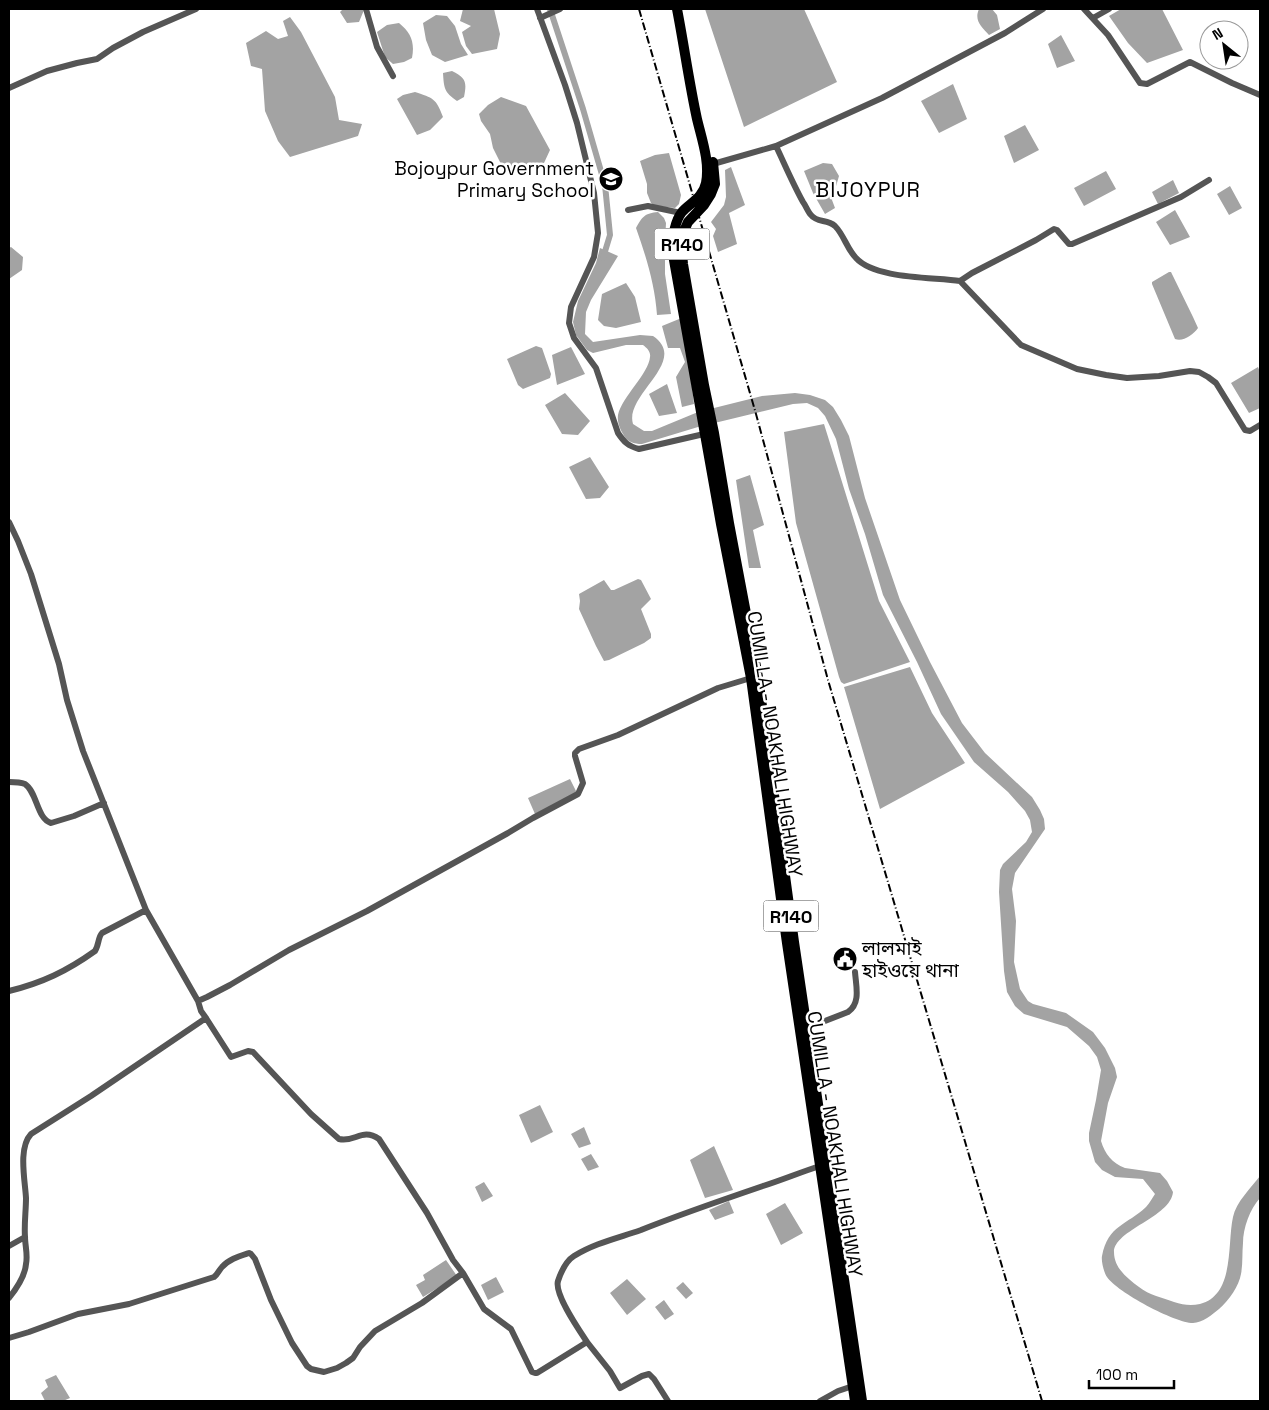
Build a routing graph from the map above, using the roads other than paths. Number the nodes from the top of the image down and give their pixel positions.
1 (196, 9) edge
2 (366, 9) edge
3 (537, 9) edge
4 (560, 9) edge
5 (677, 9) edge
6 (683, 9) edge
7 (1042, 9) edge
8 (1084, 9) edge
9 (1109, 9) edge
10 (541, 17) junction
11 (1093, 18) junction
12 (393, 76) dead end
13 (9, 88) edge
14 (1260, 95) edge
15 (776, 146) junction
16 (710, 168) junction
17 (1209, 180) dead end
18 (628, 210) dead end
19 (681, 213) junction
20 (960, 282) junction
21 (691, 332) junction
22 (1260, 425) edge
23 (709, 433) junction
24 (9, 522) edge
25 (751, 678) junction
26 (764, 751) junction
27 (9, 782) edge
28 (104, 803) junction
29 (146, 910) junction
30 (855, 972) dead end
31 (9, 991) edge
32 (198, 1000) junction
33 (206, 1018) junction
34 (807, 1028) junction
35 (820, 1166) junction
36 (24, 1237) junction
37 (9, 1246) edge
38 (462, 1273) junction
39 (9, 1298) edge
40 (9, 1338) edge
41 (587, 1342) junction
42 (853, 1386) junction
43 (668, 1401) edge
44 (820, 1401) edge
45 (855, 1401) edge
46 (862, 1401) edge

1 - 13 street
2 - 12 street
3 - 10 street
4 - 10 street
5 - 16 main road, R140
6 - 16 main road, R140
7 - 15 street
8 - 11 street
9 - 11 street
10 - 23 street
11 - 14 street
15 - 16 street
15 - 20 street
16 - 19 main road, R140
16 - 21 main road, R140
17 - 20 street
18 - 19 street
19 - 21 main road, R140
20 - 22 street
21 - 23 main road, CUMILLA - NOAKHALI HIGHWAY / R140
23 - 25 main road, CUMILLA - NOAKHALI HIGHWAY / R140
23 - 26 main road, R140
24 - 28 street
25 - 26 main road, CUMILLA - NOAKHALI HIGHWAY / R140
25 - 32 street
26 - 34 main road, R140
26 - 35 main road, CUMILLA - NOAKHALI HIGHWAY / R140
27 - 28 street
28 - 29 street
29 - 31 street
29 - 32 street
30 - 34 street
32 - 33 street
33 - 36 street
33 - 38 street
34 - 46 main road, R140
35 - 41 street
35 - 42 main road, CUMILLA - NOAKHALI HIGHWAY / R140
36 - 37 street
36 - 39 street
38 - 40 street
38 - 41 street
41 - 43 street
42 - 44 street
42 - 45 main road, CUMILLA - NOAKHALI HIGHWAY / R140

